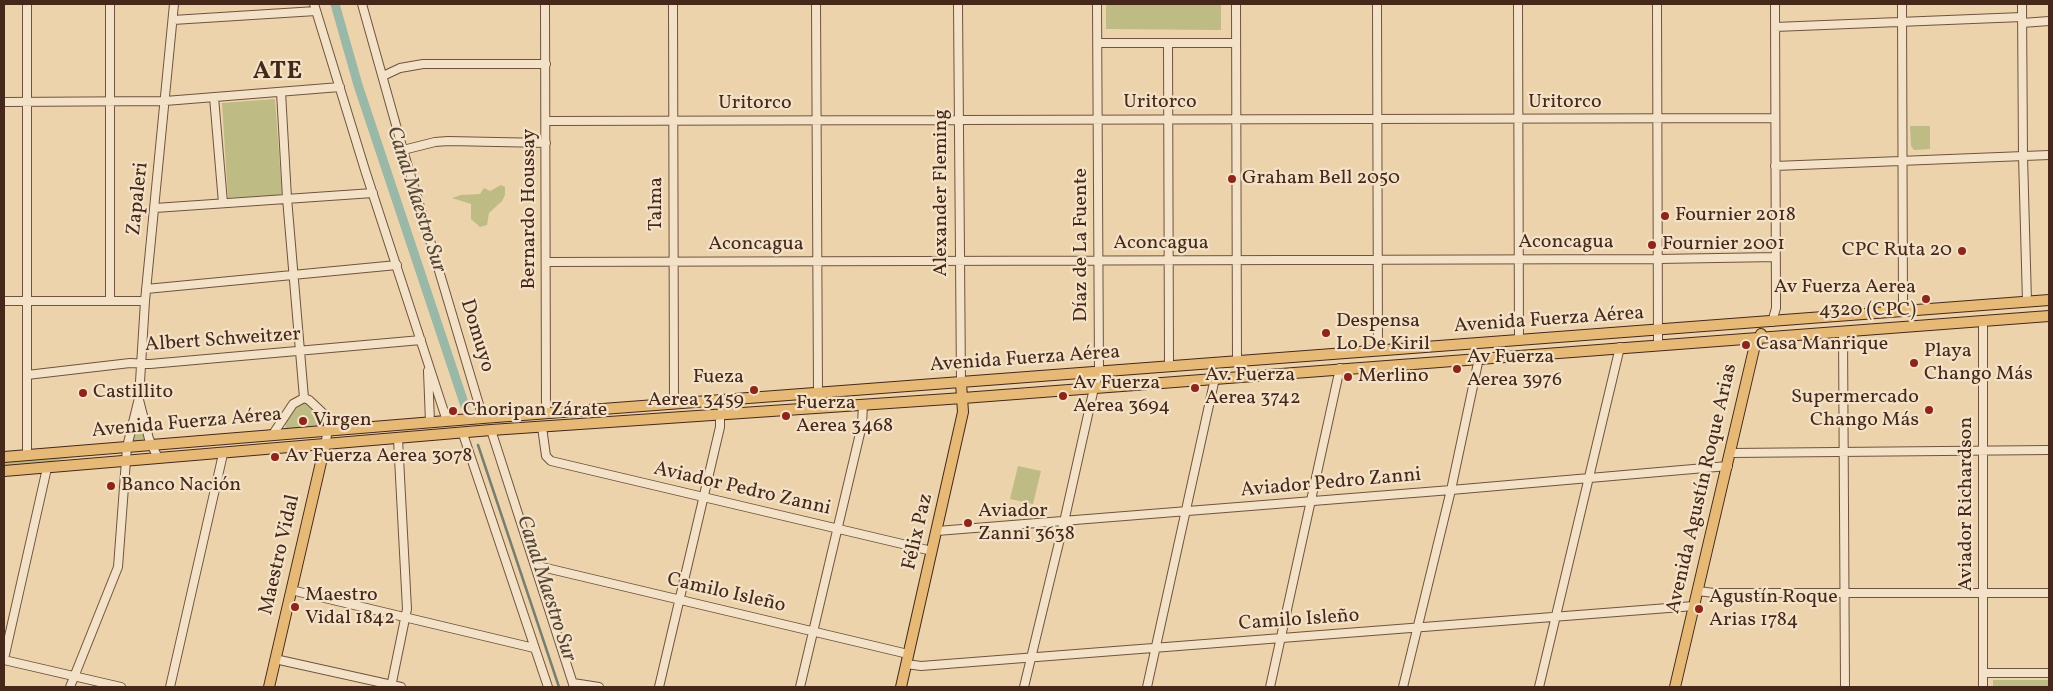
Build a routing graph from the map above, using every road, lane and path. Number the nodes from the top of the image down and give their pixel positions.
1 (27, 4) edge
2 (110, 4) edge
3 (174, 4) edge
4 (362, 4) edge
5 (545, 4) edge
6 (673, 4) edge
7 (816, 4) edge
8 (958, 4) edge
9 (1097, 4) edge
10 (1236, 4) edge
11 (1377, 4) edge
12 (1518, 4) edge
13 (1658, 4) edge
14 (1775, 4) edge
15 (1902, 4) edge
16 (2022, 4) edge
17 (315, 7) edge
18 (173, 20) junction
19 (2022, 20) junction
20 (2049, 21) edge
21 (1901, 23) junction
22 (1775, 27) junction
23 (1098, 43) junction
24 (1168, 43) junction
25 (1236, 43) junction
26 (546, 64) junction
27 (383, 76) junction
28 (340, 87) junction
29 (281, 92) junction
30 (214, 97) junction
31 (110, 101) junction
32 (165, 101) junction
33 (4, 102) edge
34 (27, 102) junction
35 (1775, 118) junction
36 (1377, 119) junction
37 (1519, 119) junction
38 (1658, 119) junction
39 (673, 120) junction
40 (817, 120) junction
41 (958, 120) junction
42 (1098, 120) junction
43 (1168, 120) junction
44 (1236, 120) junction
45 (546, 121) junction
46 (546, 143) junction
47 (403, 150) junction
48 (2049, 155) edge
49 (2023, 156) junction
50 (1903, 161) junction
51 (1775, 166) junction
52 (373, 193) junction
53 (287, 198) junction
54 (223, 203) junction
55 (155, 208) junction
56 (1776, 257) junction
57 (1519, 259) junction
58 (1658, 259) junction
59 (1099, 260) junction
60 (1169, 260) junction
61 (1237, 260) junction
62 (1378, 260) junction
63 (818, 261) junction
64 (958, 261) junction
65 (546, 262) junction
66 (673, 262) junction
67 (397, 265) junction
68 (293, 274) junction
69 (146, 289) junction
70 (4, 301) edge
71 (27, 301) junction
72 (110, 301) junction
73 (145, 301) junction
74 (2027, 302) junction
75 (2049, 302) edge
76 (1903, 311) junction
77 (2049, 316) edge
78 (1983, 321) junction
79 (1772, 322) junction
80 (1658, 330) junction
81 (1843, 331) junction
82 (1758, 338) junction
83 (421, 340) junction
84 (1519, 340) junction
85 (1658, 344) junction
86 (1620, 347) junction
87 (300, 351) junction
88 (1378, 351) junction
89 (1478, 358) junction
90 (428, 361) junction
91 (1237, 362) junction
92 (141, 363) junction
93 (1169, 367) junction
94 (1340, 368) junction
95 (1099, 372) junction
96 (27, 375) junction
97 (1215, 378) junction
98 (961, 383) junction
99 (1094, 388) junction
100 (818, 393) junction
101 (139, 398) junction
102 (304, 398) junction
103 (963, 398) junction
104 (674, 404) junction
105 (863, 404) junction
106 (820, 407) junction
107 (546, 414) junction
108 (720, 415) junction
109 (483, 418) junction
110 (447, 421) junction
111 (430, 422) junction
112 (542, 427) junction
113 (328, 430) junction
114 (491, 430) junction
115 (274, 434) junction
116 (463, 434) junction
117 (398, 439) junction
118 (152, 445) junction
119 (325, 445) junction
120 (127, 448) junction
121 (1984, 450) junction
122 (2049, 450) edge
123 (1844, 451) junction
124 (1731, 453) junction
125 (223, 454) junction
126 (27, 455) junction
127 (4, 457) edge
128 (158, 458) junction
129 (126, 461) junction
130 (1728, 466) junction
131 (47, 468) junction
132 (4, 471) edge
133 (1590, 477) junction
134 (1450, 490) junction
135 (703, 498) junction
136 (1312, 502) junction
137 (1186, 512) junction
138 (1064, 522) junction
139 (837, 529) junction
140 (937, 532) junction
141 (932, 551) junction
142 (536, 568) junction
143 (291, 590) junction
144 (1698, 591) junction
145 (1844, 592) junction
146 (1984, 593) junction
147 (2049, 593) edge
148 (679, 600) junction
149 (1694, 606) junction
150 (407, 617) junction
151 (1556, 617) junction
152 (1416, 629) junction
153 (812, 631) junction
154 (1282, 638) junction
155 (534, 648) junction
156 (1156, 648) junction
157 (1031, 657) junction
158 (275, 659) junction
159 (907, 659) junction
160 (4, 660) edge
161 (1983, 673) junction
162 (2049, 673) edge
163 (74, 676) junction
164 (574, 685) edge
165 (391, 686) edge
166 (70, 687) edge
167 (121, 687) edge
168 (170, 687) edge
169 (269, 687) edge
170 (401, 687) edge
171 (548, 687) edge
172 (598, 687) edge
173 (658, 687) edge
174 (800, 687) edge
175 (900, 687) edge
176 (1024, 687) edge
177 (1147, 687) edge
178 (1270, 687) edge
179 (1403, 687) edge
180 (1539, 687) edge
181 (1675, 687) edge
182 (1845, 687) edge
183 (1983, 687) edge

1 - 34 street
2 - 31 street
3 - 18 street, Zapaleri
4 - 27 street, Domuyo
5 - 26 street, Bernardo Houssay
6 - 39 street, Talma
7 - 40 street
8 - 41 street, Alexander Fleming
9 - 23 street, Díaz de La Fuente
10 - 25 street
11 - 36 street
12 - 37 street
13 - 38 street
14 - 22 street
15 - 21 street
16 - 19 street
17 - 18 street
17 - 28 street
18 - 32 street, Zapaleri
19 - 20 street
19 - 21 street
19 - 49 street
21 - 22 street
21 - 50 street
22 - 35 street
23 - 24 street
23 - 42 street, Díaz de La Fuente
24 - 25 street
24 - 43 street
25 - 44 street
26 - 27 street
26 - 45 street, Bernardo Houssay
27 - 47 street, Domuyo
28 - 29 street
28 - 52 street
29 - 30 street
29 - 53 street
30 - 32 street
30 - 54 street
31 - 32 street
31 - 34 street
31 - 72 street
32 - 55 street, Zapaleri
33 - 34 street
34 - 71 street
35 - 38 street, Uritorco
35 - 51 street
36 - 37 street, Uritorco
36 - 44 street, Uritorco
36 - 62 street
37 - 38 street, Uritorco
37 - 57 street
38 - 58 street
39 - 40 street, Uritorco
39 - 45 street, Uritorco
39 - 66 street, Talma
40 - 41 street, Uritorco
40 - 63 street
41 - 42 street, Uritorco
41 - 64 street, Alexander Fleming
42 - 43 street, Uritorco
42 - 59 street, Díaz de La Fuente
43 - 44 street, Uritorco
43 - 60 street
44 - 61 street
45 - 46 street, Bernardo Houssay
46 - 47 street
46 - 65 street, Bernardo Houssay
47 - 109 street, Domuyo
48 - 49 street
49 - 50 street
49 - 74 street
50 - 51 street
50 - 76 street
51 - 56 street
52 - 53 street
52 - 67 street
53 - 54 street
53 - 68 street
54 - 55 street
55 - 69 street, Zapaleri
56 - 58 street, Aconcagua
56 - 79 street
57 - 58 street, Aconcagua
57 - 62 street, Aconcagua
57 - 84 street
58 - 80 street
59 - 60 street, Aconcagua
59 - 64 street, Aconcagua
59 - 95 street, Díaz de La Fuente
60 - 61 street, Aconcagua
60 - 93 street
61 - 62 street, Aconcagua
61 - 91 street
62 - 88 street
63 - 64 street, Aconcagua
63 - 66 street, Aconcagua
63 - 100 street
64 - 98 street, Alexander Fleming
65 - 66 street, Aconcagua
65 - 107 street, Bernardo Houssay
66 - 104 street, Talma
67 - 68 street
67 - 83 street
68 - 69 street
68 - 87 street
69 - 73 street, Zapaleri
70 - 71 street
71 - 72 street
71 - 96 street
72 - 73 street
73 - 92 street, Zapaleri
74 - 75 main road, Avenida Fuerza Aérea
74 - 76 main road, Avenida Fuerza Aérea
75 - 78 main road
76 - 79 main road, Avenida Fuerza Aérea
77 - 78 main road, Avenida Fuerza Aérea
78 - 81 main road, Avenida Fuerza Aérea
78 - 121 street, Aviador Richardson
79 - 80 main road, Avenida Fuerza Aérea
79 - 82 main road, Avenida Agustín Roque Arias
80 - 84 main road, Avenida Fuerza Aérea
80 - 85 street
81 - 82 main road, Avenida Fuerza Aérea
81 - 123 street
82 - 85 main road, Avenida Fuerza Aérea
82 - 124 main road, Avenida Agustín Roque Arias
83 - 87 street, Albert Schweitzer
83 - 90 street
84 - 88 main road, Avenida Fuerza Aérea
85 - 86 main road, Avenida Fuerza Aérea
86 - 89 main road, Avenida Fuerza Aérea
86 - 133 street
87 - 92 street, Albert Schweitzer
87 - 102 street
88 - 91 main road, Avenida Fuerza Aérea
89 - 94 main road, Avenida Fuerza Aérea
89 - 134 street
90 - 110 street
90 - 111 street
91 - 93 main road, Avenida Fuerza Aérea
92 - 96 street, Albert Schweitzer
92 - 101 street, Zapaleri
93 - 95 main road, Avenida Fuerza Aérea
94 - 97 main road, Avenida Fuerza Aérea
94 - 136 street
95 - 98 main road, Avenida Fuerza Aérea
95 - 99 street, Díaz de La Fuente
96 - 126 street
97 - 99 main road, Avenida Fuerza Aérea
97 - 137 street
98 - 100 main road, Avenida Fuerza Aérea
98 - 103 main road, Félix Paz
99 - 103 main road, Avenida Fuerza Aérea
99 - 138 street, Díaz de La Fuente
100 - 104 main road, Avenida Fuerza Aérea
100 - 106 street
101 - 118 street, Zapaleri
101 - 120 street, Zapaleri
102 - 113 street
102 - 115 street
103 - 105 main road, Avenida Fuerza Aérea
103 - 140 main road, Félix Paz
104 - 107 main road, Avenida Fuerza Aérea
105 - 106 main road, Avenida Fuerza Aérea
105 - 139 street
106 - 108 main road, Avenida Fuerza Aérea
107 - 109 main road, Avenida Fuerza Aérea
108 - 112 main road, Avenida Fuerza Aérea
108 - 135 street
109 - 110 main road, Avenida Fuerza Aérea
109 - 116 main road
110 - 111 main road, Avenida Fuerza Aérea
111 - 113 main road, Avenida Fuerza Aérea
112 - 114 main road, Avenida Fuerza Aérea
112 - 135 street, Aviador Pedro Zanni
113 - 115 main road, Avenida Fuerza Aérea
113 - 119 street, Maestro Vidal
114 - 116 main road, Avenida Fuerza Aérea
114 - 142 street
115 - 118 main road, Avenida Fuerza Aérea
116 - 117 main road, Avenida Fuerza Aérea
116 - 155 street
117 - 119 main road, Avenida Fuerza Aérea
117 - 150 street
118 - 120 main road, Avenida Fuerza Aérea
118 - 128 street, Zapaleri
119 - 125 main road, Avenida Fuerza Aérea
119 - 143 main road, Maestro Vidal
120 - 126 main road, Avenida Fuerza Aérea
120 - 129 street, Zapaleri
121 - 122 street
121 - 123 street
121 - 146 street, Aviador Richardson
123 - 124 street
123 - 145 street
124 - 130 main road, Avenida Agustín Roque Arias
125 - 128 main road, Avenida Fuerza Aérea
125 - 168 street
126 - 127 main road, Avenida Fuerza Aérea
128 - 129 main road, Avenida Fuerza Aérea
129 - 131 main road, Avenida Fuerza Aérea
129 - 163 street, Zapaleri
130 - 133 street, Aviador Pedro Zanni
130 - 144 main road, Avenida Agustín Roque Arias
131 - 132 main road, Avenida Fuerza Aérea
131 - 160 street
133 - 134 street, Aviador Pedro Zanni
133 - 151 street
134 - 136 street, Aviador Pedro Zanni
134 - 152 street
135 - 139 street, Aviador Pedro Zanni
135 - 148 street
136 - 137 street, Aviador Pedro Zanni
136 - 154 street
137 - 138 street, Aviador Pedro Zanni
137 - 156 street
138 - 140 street, Aviador Pedro Zanni
138 - 157 street, Díaz de La Fuente
139 - 141 street, Aviador Pedro Zanni
139 - 153 street
140 - 141 main road, Félix Paz
141 - 159 main road, Félix Paz
142 - 148 street, Camilo Isleño
142 - 164 street
143 - 150 street
143 - 158 main road, Maestro Vidal
144 - 145 street
144 - 149 main road, Avenida Agustín Roque Arias
145 - 146 street
145 - 182 street
146 - 147 street
146 - 161 street, Aviador Richardson
148 - 153 street, Camilo Isleño
148 - 173 street
149 - 151 street, Camilo Isleño
149 - 181 main road, Avenida Agustín Roque Arias
150 - 155 street
150 - 165 street
151 - 152 street, Camilo Isleño
151 - 180 street
152 - 154 street, Camilo Isleño
152 - 179 street
153 - 159 street, Camilo Isleño
153 - 174 street
154 - 156 street, Camilo Isleño
154 - 178 street
155 - 171 street
156 - 157 street, Camilo Isleño
156 - 177 street
157 - 159 street, Camilo Isleño
157 - 176 street, Díaz de La Fuente
158 - 165 street
158 - 169 main road, Maestro Vidal
159 - 175 main road, Félix Paz
160 - 163 street
161 - 162 street
161 - 183 street, Aviador Richardson
163 - 166 street, Zapaleri
163 - 167 street
164 - 172 street
165 - 170 street

